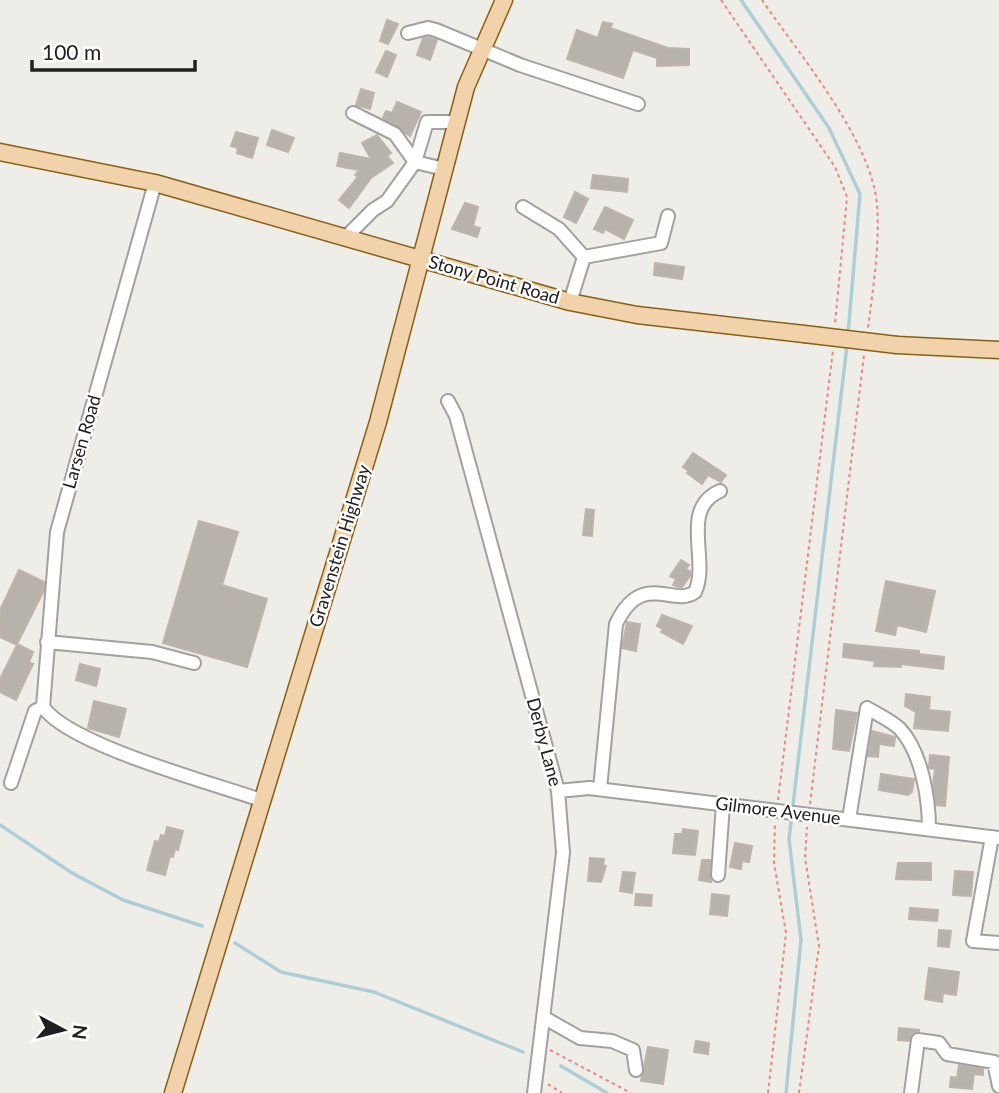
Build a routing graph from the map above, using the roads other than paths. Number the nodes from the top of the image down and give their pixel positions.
1 (504, 0) edge
2 (408, 33) dead end
3 (482, 49) junction
4 (638, 104) dead end
5 (354, 113) dead end
6 (457, 122) junction
7 (0, 152) edge
8 (415, 162) junction
9 (444, 169) junction
10 (155, 183) junction
11 (523, 207) dead end
12 (668, 216) dead end
13 (345, 238) junction
14 (584, 257) junction
15 (421, 260) junction
16 (570, 302) junction
17 (999, 350) edge
18 (448, 401) dead end
19 (720, 491) dead end
20 (47, 642) junction
21 (194, 663) dead end
22 (43, 707) junction
23 (11, 783) dead end
24 (600, 789) junction
25 (558, 791) junction
26 (261, 800) junction
27 (723, 804) junction
28 (849, 819) junction
29 (929, 829) junction
30 (995, 837) edge
31 (718, 875) dead end
32 (999, 943) edge
33 (543, 1017) junction
34 (636, 1070) dead end
35 (999, 1086) edge
36 (173, 1093) edge
37 (534, 1093) edge
38 (911, 1093) edge

1 - 3 main road, Gravenstein Highway
2 - 3 street
3 - 4 street
3 - 6 main road, Gravenstein Highway
5 - 8 street
6 - 8 street
6 - 9 main road, Gravenstein Highway
7 - 10 main road, Stony Point Road
8 - 9 street
8 - 13 street
9 - 15 main road, Gravenstein Highway
10 - 13 main road, Stony Point Road
10 - 20 street, Larsen Road
11 - 14 street
12 - 14 street
13 - 15 main road, Stony Point Road
14 - 16 street
15 - 16 main road, Stony Point Road
15 - 26 main road, Gravenstein Highway
16 - 17 main road, Stony Point Road, bridge
18 - 25 street, Derby Lane
19 - 24 street
20 - 21 street
20 - 22 street, Larsen Road
22 - 23 street
22 - 26 street
24 - 25 street, Gilmore Avenue
24 - 27 street, Gilmore Avenue
25 - 33 street, Derby Lane
26 - 36 main road, Gravenstein Highway
27 - 28 street, Gilmore Avenue
27 - 31 street
28 - 29 street, Gilmore Avenue
28 - 29 street
29 - 30 street, Gilmore Avenue
30 - 32 street
33 - 34 street
33 - 37 street, Derby Lane
35 - 38 street

